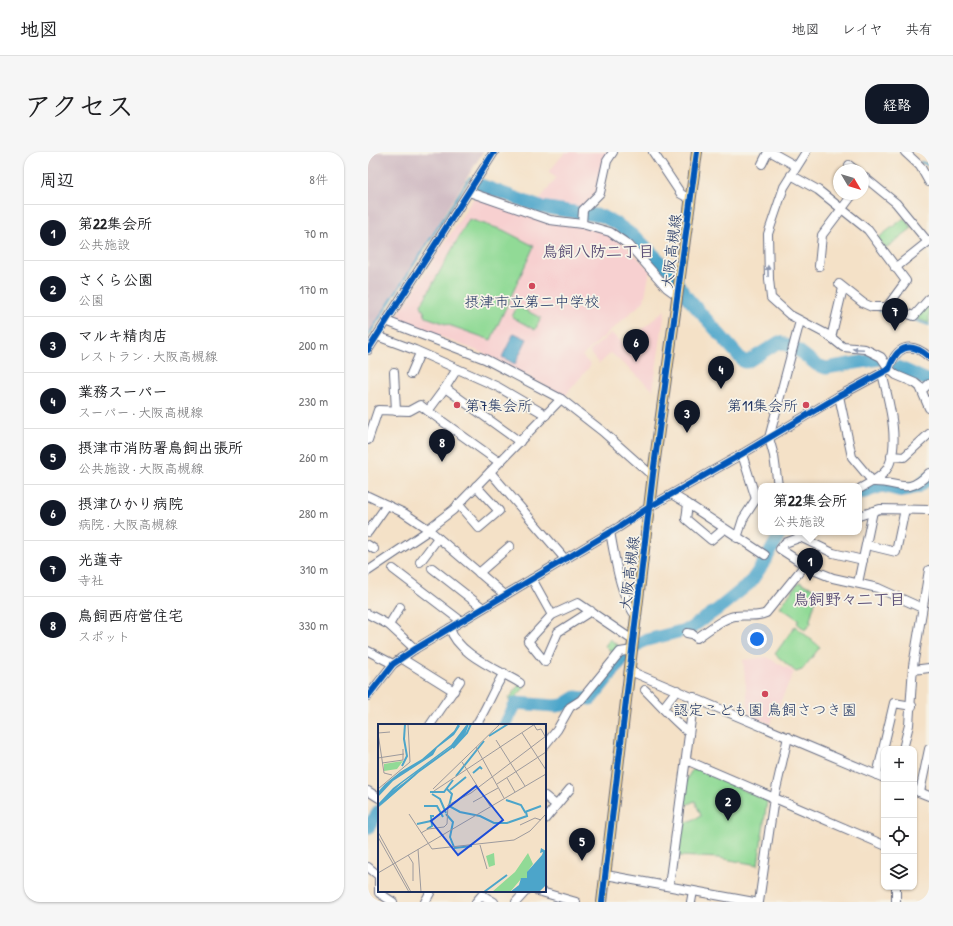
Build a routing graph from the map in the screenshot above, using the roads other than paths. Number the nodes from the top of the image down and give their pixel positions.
1 (494, 152) edge
2 (613, 152) edge
3 (653, 152) edge
4 (697, 152) edge
5 (769, 152) edge
6 (806, 152) edge
7 (905, 152) edge
8 (762, 164) dead end
9 (796, 166) junction
10 (791, 175) junction
11 (928, 175) edge
12 (869, 183) edge
13 (469, 192) junction
14 (690, 199) junction
15 (849, 200) edge
16 (842, 209) junction
17 (582, 224) junction
18 (928, 242) edge
19 (819, 266) dead end
20 (896, 268) junction
21 (678, 294) junction
22 (929, 299) edge
23 (887, 307) junction
24 (386, 320) junction
25 (800, 322) junction
26 (377, 336) junction
27 (831, 338) junction
28 (368, 350) edge
29 (420, 353) junction
30 (929, 357) edge
31 (457, 369) junction
32 (885, 371) junction
33 (394, 372) dead end
34 (411, 374) dead end
35 (929, 384) edge
36 (445, 388) junction
37 (922, 390) junction
38 (839, 396) junction
39 (561, 399) junction
40 (929, 408) edge
41 (396, 411) junction
42 (428, 411) junction
43 (546, 415) junction
44 (929, 434) edge
45 (769, 438) junction
46 (368, 440) edge
47 (520, 442) junction
48 (742, 454) junction
49 (891, 456) junction
50 (499, 462) junction
51 (490, 472) junction
52 (929, 473) edge
53 (653, 474) junction
54 (873, 482) junction
55 (778, 483) edge
56 (476, 486) junction
57 (862, 488) edge
58 (673, 495) junction
59 (368, 496) edge
60 (758, 499) edge
61 (458, 504) junction
62 (688, 504) junction
63 (387, 505) junction
64 (651, 506) junction
65 (905, 509) junction
66 (929, 510) edge
67 (873, 512) junction
68 (862, 515) edge
69 (428, 529) junction
70 (724, 529) junction
71 (368, 532) edge
72 (610, 532) junction
73 (806, 535) edge
74 (800, 537) junction
75 (438, 538) junction
76 (737, 538) junction
77 (867, 545) junction
78 (510, 546) dead end
79 (765, 555) dead end
80 (565, 559) junction
81 (863, 560) junction
82 (420, 562) dead end
83 (805, 565) junction
84 (432, 568) dead end
85 (393, 569) dead end
86 (929, 570) edge
87 (368, 571) edge
88 (479, 573) junction
89 (532, 579) junction
90 (858, 583) junction
91 (505, 595) junction
92 (400, 607) dead end
93 (483, 608) junction
94 (922, 608) junction
95 (591, 611) junction
96 (368, 614) edge
97 (552, 615) junction
98 (637, 618) junction
99 (461, 621) junction
100 (389, 625) junction
101 (450, 628) junction
102 (687, 633) dead end
103 (633, 645) junction
104 (415, 649) junction
105 (368, 650) edge
106 (402, 658) junction
107 (393, 664) junction
108 (929, 668) edge
109 (913, 670) junction
110 (630, 671) junction
111 (504, 673) junction
112 (460, 681) dead end
113 (520, 683) dead end
114 (454, 690) junction
115 (645, 690) dead end
116 (677, 690) junction
117 (368, 696) edge
118 (694, 697) junction
119 (912, 706) junction
120 (663, 708) junction
121 (431, 724) edge
122 (477, 724) edge
123 (689, 733) junction
124 (788, 736) junction
125 (546, 744) edge
126 (886, 746) edge
127 (904, 746) edge
128 (929, 749) edge
129 (686, 760) junction
130 (881, 777) edge
131 (570, 789) dead end
132 (368, 791) edge
133 (917, 791) edge
134 (929, 796) edge
135 (378, 797) edge
136 (546, 797) edge
137 (774, 798) junction
138 (556, 805) junction
139 (546, 818) edge
140 (881, 844) edge
141 (368, 867) edge
142 (606, 875) junction
143 (378, 877) edge
144 (669, 886) junction
145 (896, 890) edge
146 (693, 891) junction
147 (379, 892) edge
148 (430, 892) edge
149 (525, 892) edge
150 (541, 892) edge
151 (393, 902) edge
152 (425, 902) edge
153 (476, 902) edge
154 (494, 902) edge
155 (516, 902) edge
156 (576, 902) edge
157 (602, 902) edge
158 (691, 902) edge
159 (754, 902) edge
160 (760, 902) edge
161 (896, 902) edge

1 - 13 street
2 - 17 street
3 - 14 street
4 - 14 main road, 大阪高槻線
5 - 8 street
5 - 9 street
6 - 9 street
7 - 11 street
9 - 10 street
10 - 16 street
25 -> 10 street
12 - 18 street
13 - 17 street
13 - 24 street
14 - 21 main road, 大阪高槻線
15 - 16 street
16 - 19 street
16 - 20 street
17 - 21 street
18 - 20 street
20 - 23 street
21 - 53 main road, 大阪高槻線
22 - 23 street
23 - 27 street
24 - 26 street
24 - 39 street
25 - 27 street
25 - 45 street
26 - 28 street
26 - 29 street
32 -> 27 street
29 - 31 street
29 - 34 street
30 - 32 street
31 - 36 street
31 - 43 street
32 - 37 street
32 - 38 street
32 - 49 street
33 - 41 street
35 - 37 street
36 - 42 street
36 - 47 street
37 - 40 street
38 - 45 street
38 - 54 street
39 - 43 street
39 - 53 street
41 - 42 street
41 - 46 street
42 - 50 street
43 - 47 street
44 - 49 street
45 - 48 street
45 - 55 street
47 - 50 street
48 - 58 street
48 - 60 street
49 - 54 street
50 - 51 street
51 - 56 street
51 - 80 street
52 - 54 street
53 - 64 main road, 大阪高槻線
54 - 57 street
56 - 61 street
56 - 61 street
58 - 62 street
58 - 64 street
59 - 63 street
60 - 76 street
61 - 69 street
62 - 70 street
62 - 70 street
63 - 69 street
63 - 71 street
64 - 72 street
64 - 98 main road, 大阪高槻線
65 - 66 street
65 - 67 street
65 - 77 street
67 - 68 street
67 - 77 street
69 - 75 street
69 - 87 street
70 - 76 street
72 - 80 street
72 - 98 street
73 - 74 street
74 - 81 street
74 - 83 street
75 - 82 street
75 - 88 street
76 - 79 street
77 - 81 street
78 - 88 street
80 - 89 street
81 - 90 street
83 - 90 street
83 - 102 street
84 - 93 street
85 - 99 street
86 - 94 street
88 - 91 street
89 - 91 street
89 - 97 street
90 - 94 street
91 - 93 street
92 - 100 street
93 - 99 street
94 - 109 street
95 - 97 street
95 - 97 street
95 - 103 street
96 - 100 street
98 - 103 main road, 大阪高槻線
99 - 101 street
100 - 104 street
101 - 104 street
101 - 111 street
103 - 110 main road, 大阪高槻線
103 - 125 street
104 - 106 street
105 - 107 street
106 - 107 street
106 - 114 street
107 - 117 street
108 - 109 street
109 - 119 street
110 - 116 street
110 - 142 main road, 大阪高槻線
111 - 113 street
111 - 122 street
112 - 114 street
114 - 121 street
115 - 120 street
116 - 118 street
116 - 120 street
118 - 123 street
118 - 124 street
119 - 126 street
119 - 127 street
120 - 123 street
123 - 129 street
124 - 130 street
124 - 137 street
128 - 133 street
129 - 137 street
129 - 144 street
131 - 138 street
132 - 135 street
133 - 134 street
136 - 138 street
137 - 140 street
137 - 160 street
138 - 139 street
141 - 143 street
142 - 144 street
142 - 157 main road, 大阪高槻線
144 - 146 street
145 - 161 street
146 - 158 street
146 - 159 street
147 - 151 street
148 - 152 street
149 - 155 street
150 - 156 street
153 - 154 street

